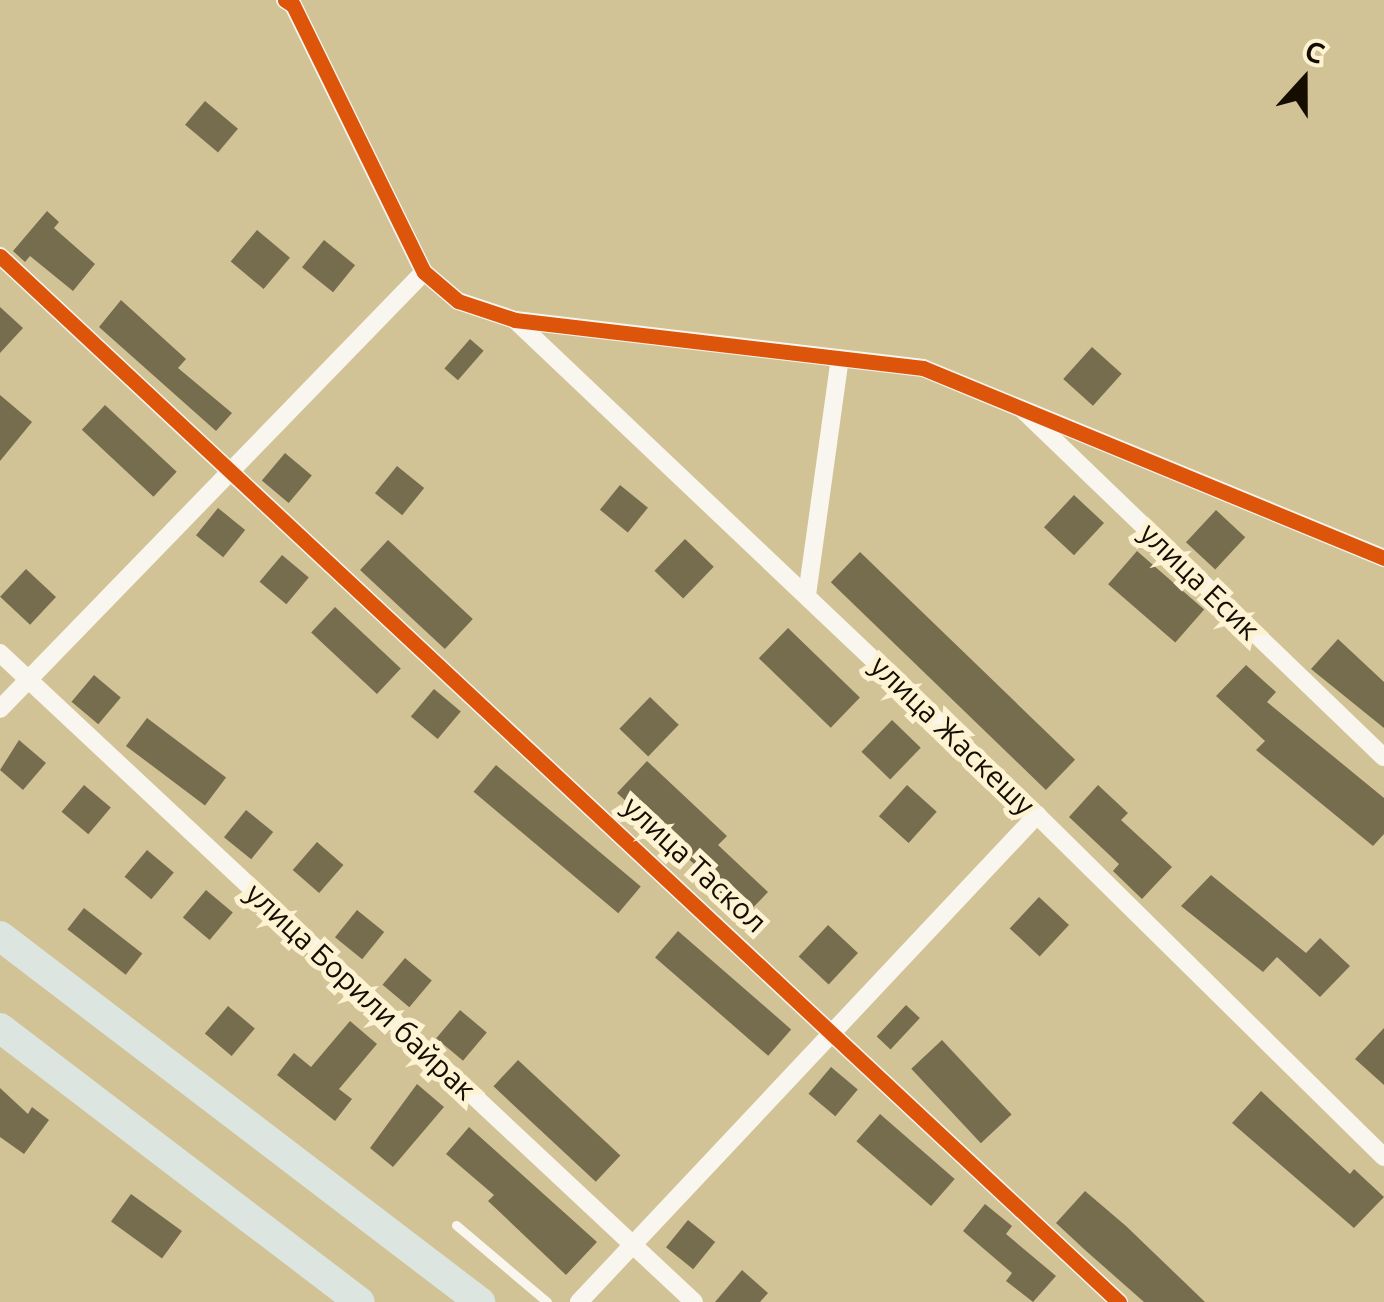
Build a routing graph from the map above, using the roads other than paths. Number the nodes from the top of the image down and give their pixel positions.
1 (285, 0) edge
2 (0, 256) edge
3 (424, 272) junction
4 (516, 320) junction
5 (840, 358) junction
6 (1017, 404) junction
7 (230, 469) junction
8 (1384, 558) edge
9 (806, 595) junction
10 (0, 652) edge
11 (28, 679) junction
12 (0, 709) edge
13 (1384, 757) edge
14 (1037, 815) junction
15 (0, 936) edge
16 (0, 1028) edge
17 (838, 1034) junction
18 (1384, 1157) edge
19 (456, 1224) dead end
20 (630, 1243) junction
21 (360, 1302) edge
22 (480, 1302) edge
23 (547, 1302) edge
24 (579, 1302) edge
25 (694, 1302) edge
26 (1120, 1302) edge

1 - 3 street
2 - 7 street, улица Таскол
3 - 4 street
3 - 7 street
4 - 5 street
4 - 9 street, улица Жаскешу
5 - 6 street
5 - 9 street
6 - 8 street
6 - 13 street, улица Есик
7 - 11 street
7 - 17 street, улица Таскол
9 - 14 street, улица Жаскешу
10 - 11 street, улица Борили байрак
11 - 12 street
11 - 20 street, улица Борили байрак
14 - 17 street
14 - 18 street, улица Жаскешу
15 - 22 main road
16 - 21 main road
17 - 20 street
17 - 26 street, улица Таскол
19 - 23 lane
20 - 24 street
20 - 25 street, улица Борили байрак

